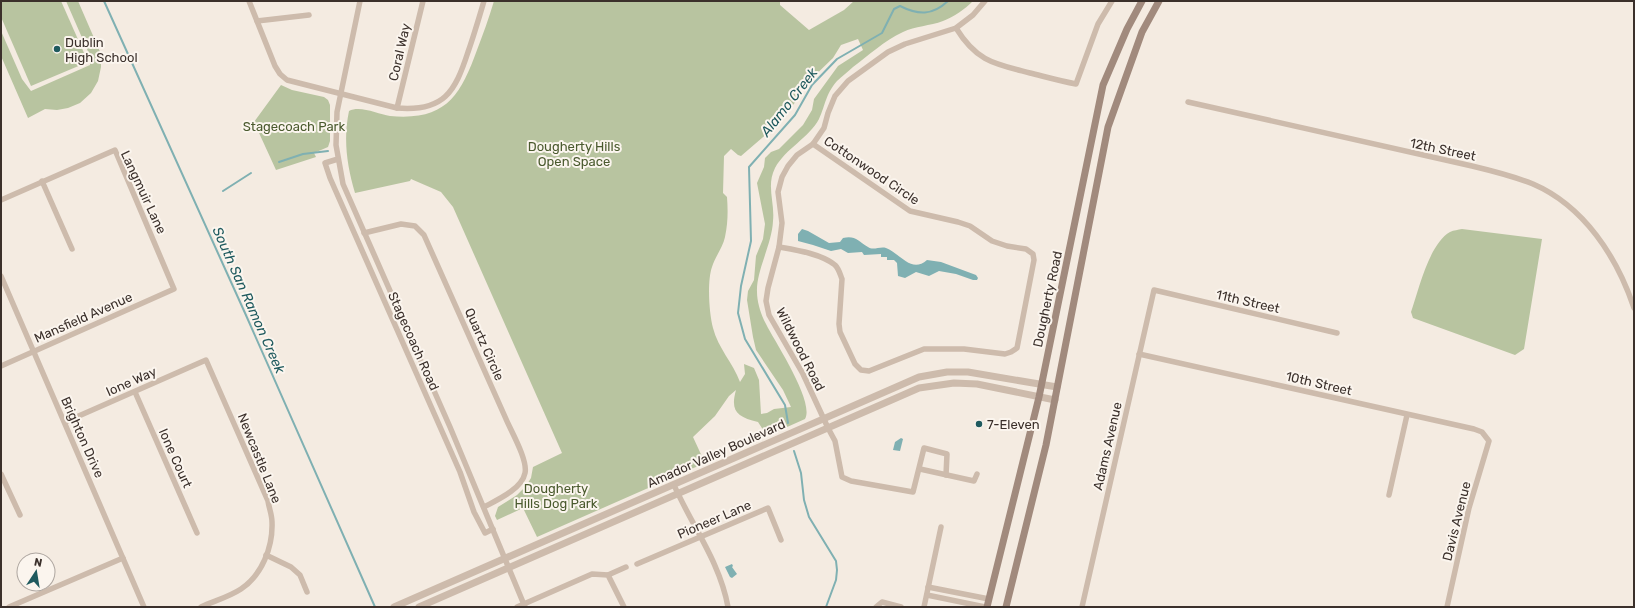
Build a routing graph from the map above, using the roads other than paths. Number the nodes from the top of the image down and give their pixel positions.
1 (249, 1) edge
2 (360, 1) edge
3 (423, 1) edge
4 (484, 1) edge
5 (985, 1) edge
6 (1112, 1) edge
7 (1142, 1) edge
8 (1159, 1) edge
9 (309, 15) dead end
10 (257, 21) junction
11 (956, 28) junction
12 (340, 95) junction
13 (1188, 102) dead end
14 (397, 108) junction
15 (813, 144) junction
16 (338, 159) junction
17 (42, 181) junction
18 (1, 200) edge
19 (364, 233) junction
20 (779, 247) junction
21 (72, 249) dead end
22 (374, 255) junction
23 (367, 259) junction
24 (1, 276) edge
25 (3, 283) edge
26 (174, 289) joint
27 (1154, 290) joint
28 (1634, 308) edge
29 (405, 324) junction
30 (396, 328) junction
31 (1338, 333) dead end
32 (33, 352) junction
33 (1139, 354) junction
34 (206, 360) joint
35 (1, 366) edge
36 (1042, 384) junction
37 (1057, 387) junction
38 (135, 392) junction
39 (1039, 397) junction
40 (1055, 400) junction
41 (1407, 415) junction
42 (823, 418) junction
43 (446, 419) junction
44 (64, 422) junction
45 (438, 422) junction
46 (828, 428) junction
47 (1489, 441) joint
48 (920, 469) junction
49 (1, 474) edge
50 (977, 474) dead end
51 (946, 475) junction
52 (674, 485) junction
53 (678, 494) junction
54 (1389, 495) dead end
55 (484, 507) junction
56 (20, 515) dead end
57 (941, 527) dead end
58 (493, 529) junction
59 (197, 533) dead end
60 (702, 537) junction
61 (781, 540) dead end
62 (266, 555) junction
63 (123, 558) junction
64 (504, 559) junction
65 (637, 564) dead end
66 (626, 567) dead end
67 (508, 568) junction
68 (608, 575) junction
69 (928, 587) junction
70 (307, 592) dead end
71 (927, 595) junction
72 (989, 599) junction
73 (524, 606) edge
74 (9, 607) edge
75 (144, 607) edge
76 (201, 607) edge
77 (394, 607) edge
78 (420, 607) edge
79 (517, 607) edge
80 (624, 607) edge
81 (728, 607) edge
82 (876, 607) edge
83 (901, 607) edge
84 (924, 607) edge
85 (986, 607) edge
86 (992, 607) edge
87 (1006, 607) edge
88 (1082, 607) edge
89 (1447, 607) edge

1 - 10 street
2 - 12 street, Stagecoach Road
3 - 14 street, Coral Way
4 - 14 street
5 - 11 street, Wildwood Road
6 - 11 street
7 - 36 main road, Dougherty Road
8 - 37 main road, Dougherty Road
9 - 10 street
10 - 12 street
11 - 15 street, Wildwood Road
12 - 14 street
12 - 16 street, Stagecoach Road
13 - 28 street, 12th Street
15 - 20 street, Wildwood Road
15 - 20 street, Cottonwood Circle
16 - 19 street, Stagecoach Road
16 - 23 street, Stagecoach Road
17 - 18 street, Langmuir Lane
17 - 21 street
17 - 26 street, Langmuir Lane
19 - 22 street, Stagecoach Road
19 - 55 street, Quartz Circle
20 - 42 street, Wildwood Road
22 - 23 street
22 - 29 street, Stagecoach Road
23 - 30 street, Stagecoach Road
24 - 25 street, Brighton Drive
25 - 32 street, Brighton Drive
26 - 32 street, Mansfield Avenue
27 - 31 street, 11th Street
27 - 33 street, Adams Avenue
29 - 30 street
29 - 43 street, Stagecoach Road
30 - 45 street, Stagecoach Road
32 - 35 street, Mansfield Avenue
32 - 44 street, Brighton Drive
33 - 41 street, 10th Street
33 - 88 street, Adams Avenue
34 - 38 street, Ione Way
34 - 62 street, Newcastle Lane
36 - 37 street, Amador Valley Boulevard
36 - 39 main road, Dougherty Road
36 - 42 street, Amador Valley Boulevard
37 - 40 main road, Dougherty Road
38 - 44 street, Ione Way
38 - 59 street, Ione Court
39 - 40 street, Amador Valley Boulevard
39 - 46 street, Amador Valley Boulevard
39 - 72 main road, Dougherty Road
40 - 87 main road, Dougherty Road
41 - 47 street, 10th Street
41 - 54 street
42 - 46 street, Wildwood Road
42 - 52 street, Amador Valley Boulevard
43 - 45 street
43 - 55 street, Stagecoach Road
44 - 63 street, Brighton Drive
45 - 58 street, Stagecoach Road
46 - 48 street, Wildwood Road
46 - 53 street, Amador Valley Boulevard
47 - 89 street, Davis Avenue
48 - 51 street
48 - 51 street
49 - 56 street
50 - 51 street
52 - 53 street
52 - 64 street, Amador Valley Boulevard
53 - 60 street
53 - 67 street, Amador Valley Boulevard
55 - 58 street, Stagecoach Road
57 - 69 street
58 - 64 street, Stagecoach Road
60 - 61 street, Pioneer Lane
60 - 65 street, Pioneer Lane
60 - 81 street
62 - 70 street
62 - 76 street, Newcastle Lane
63 - 74 street
63 - 75 street, Brighton Drive
64 - 67 street, Stagecoach Road
64 - 77 street, Amador Valley Boulevard
66 - 68 street
67 - 73 street, Stagecoach Road
67 - 78 street, Amador Valley Boulevard
68 - 73 street
68 - 80 street
69 - 71 street
69 - 72 street
71 - 84 street
71 - 85 street
72 - 85 main road, Dougherty Road
72 - 86 main road
73 - 79 street
82 - 83 street

